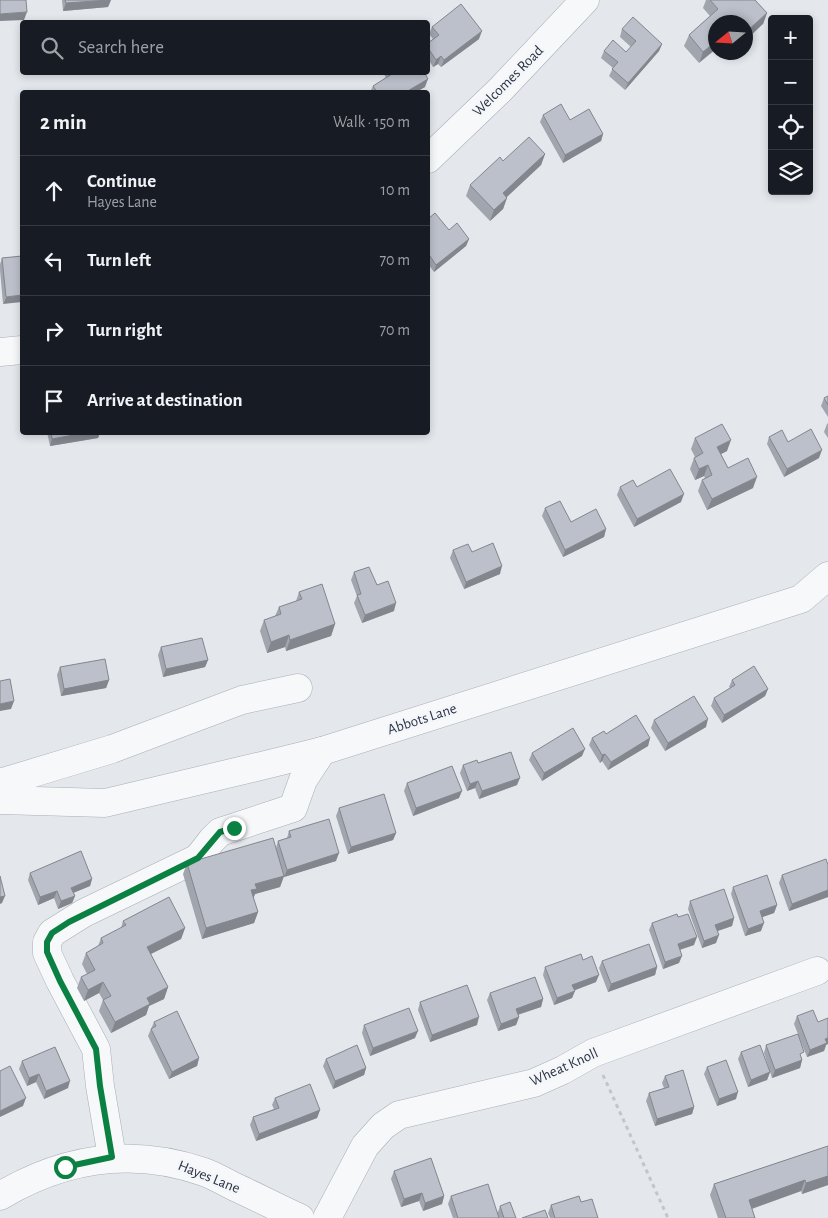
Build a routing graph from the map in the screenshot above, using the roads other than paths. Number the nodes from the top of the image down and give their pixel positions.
1 (585, 0) edge
2 (430, 156) edge
3 (20, 350) edge
4 (0, 352) edge
5 (828, 576) edge
6 (298, 688) dead end
7 (322, 751) junction
8 (0, 783) edge
9 (0, 800) edge
10 (817, 971) dead end
11 (112, 1157) junction
12 (0, 1196) edge
13 (300, 1218) edge
14 (327, 1218) edge

1 - 2 street, Welcomes Road
3 - 4 street
5 - 7 street, Abbots Lane
6 - 8 street
7 - 9 street, Abbots Lane
7 - 11 street
10 - 14 street, Wheat Knoll
11 - 12 street, Hayes Lane
11 - 13 street, Hayes Lane

